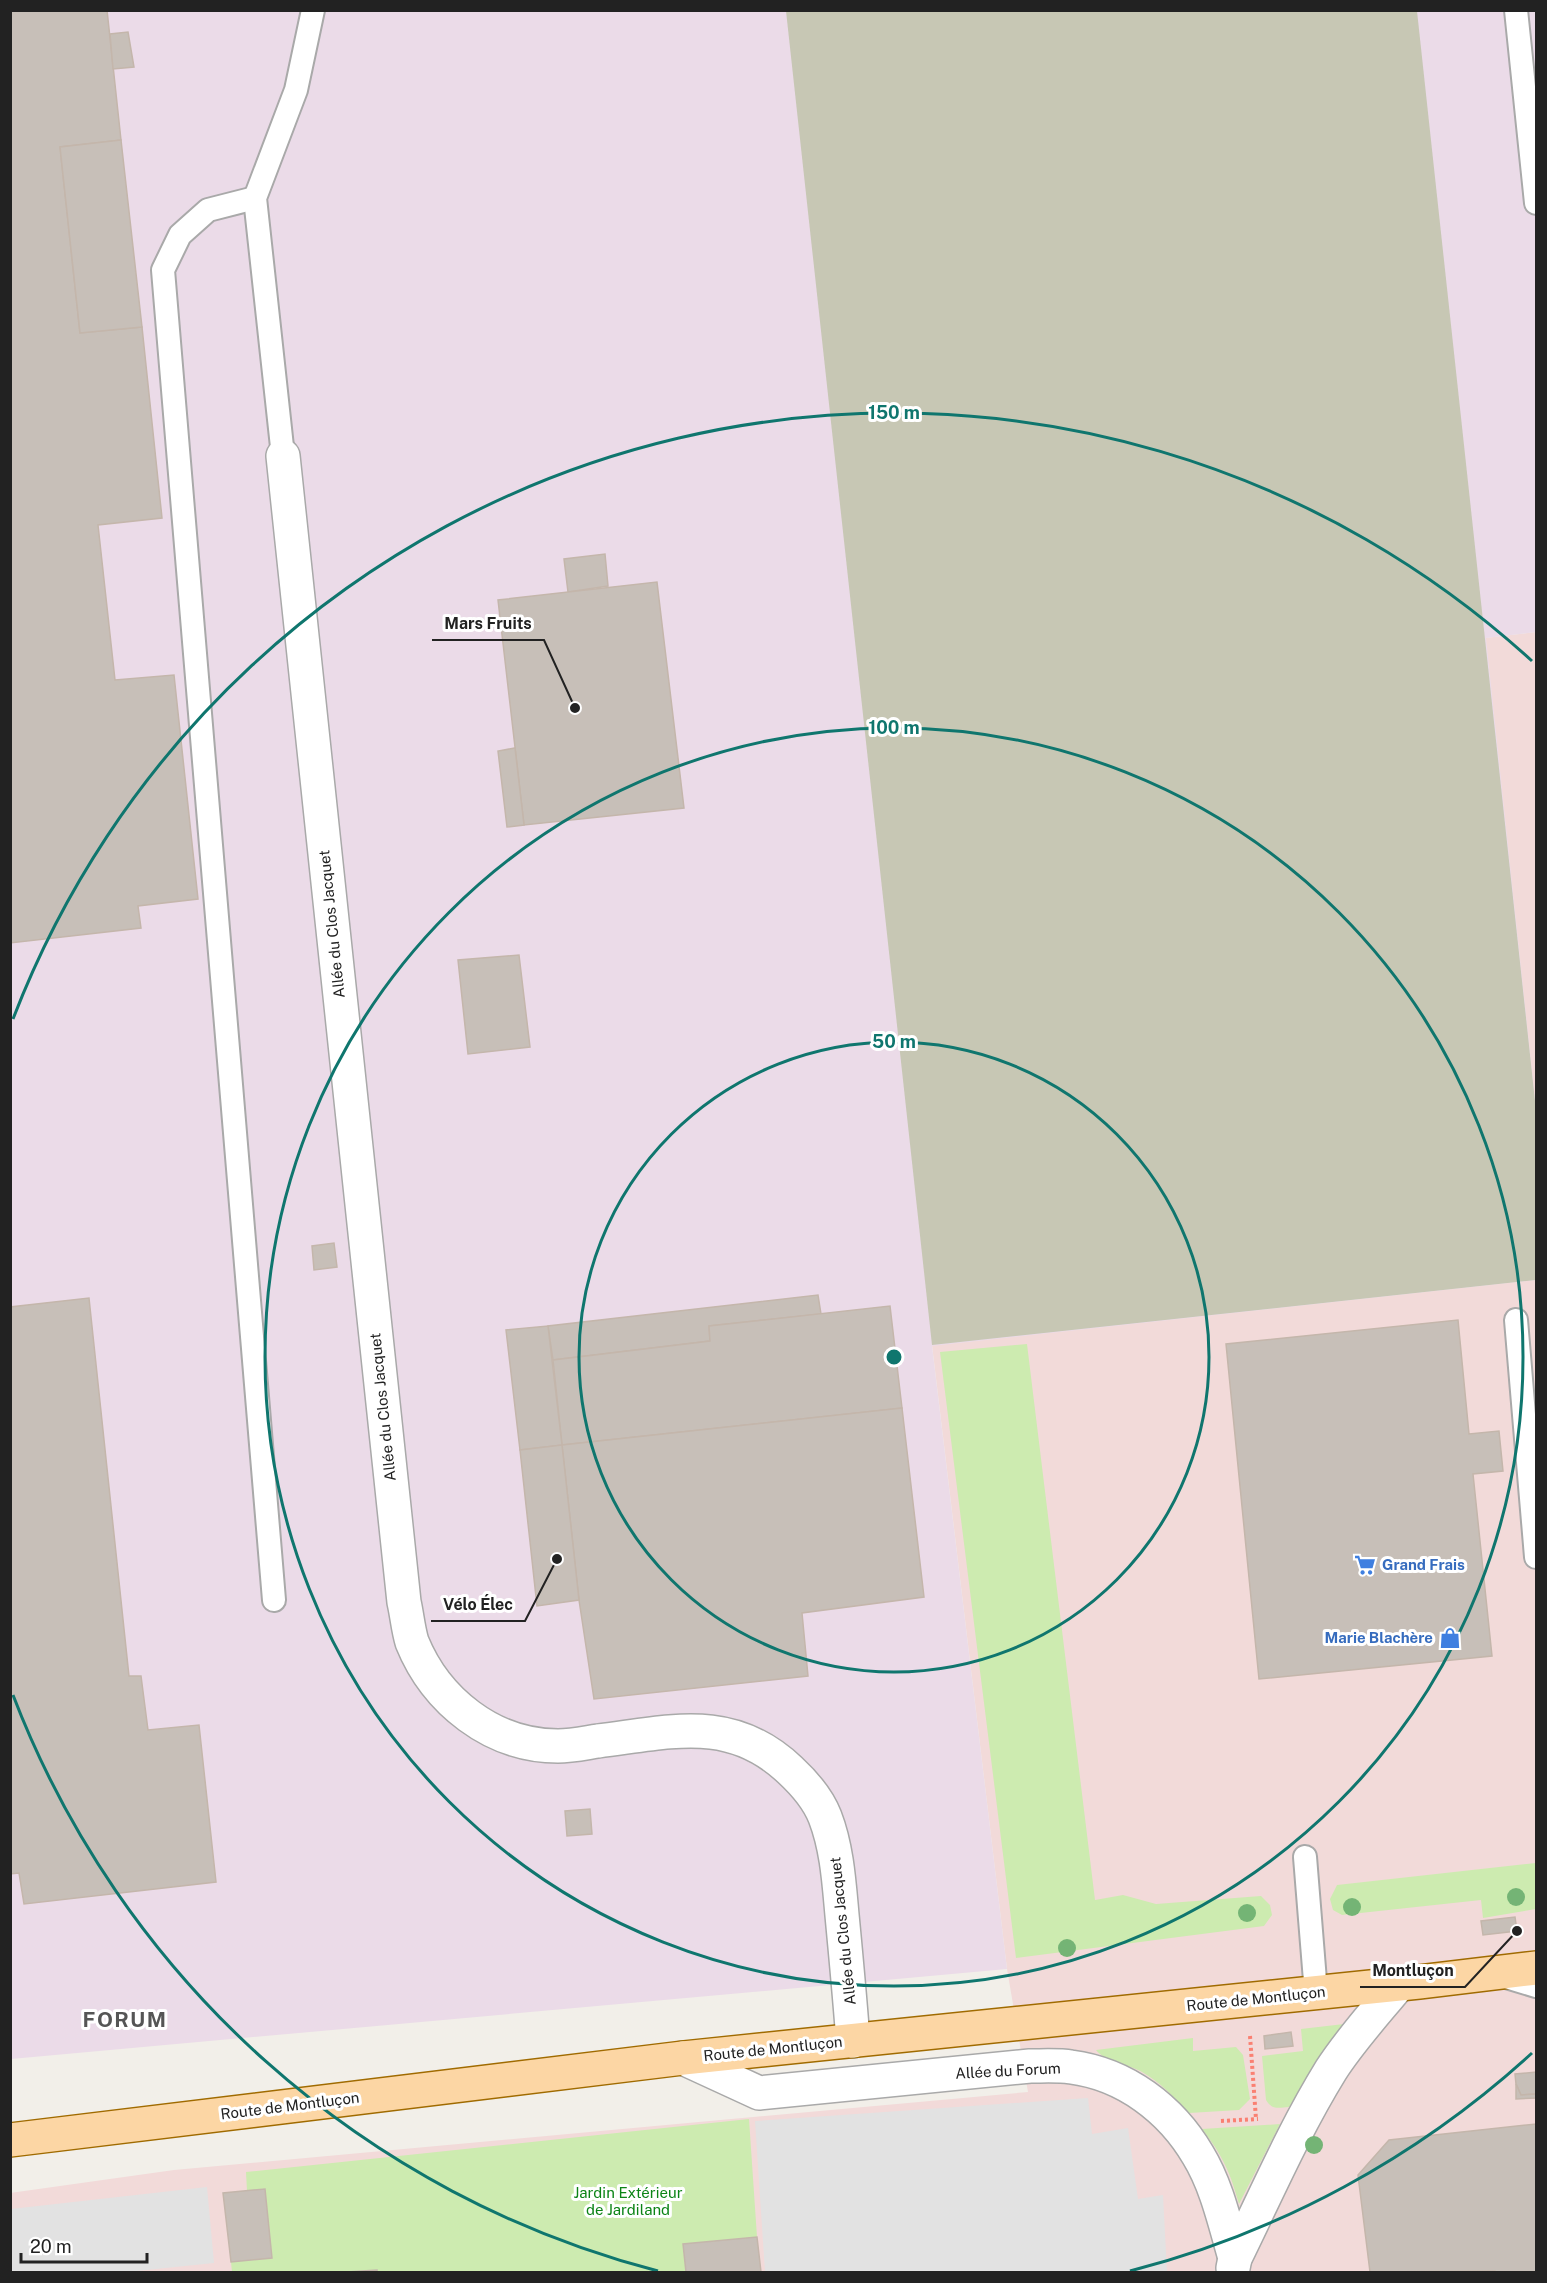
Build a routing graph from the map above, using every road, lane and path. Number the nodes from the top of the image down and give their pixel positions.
1 (313, 10) edge
2 (1516, 10) edge
3 (255, 198) junction
4 (1536, 203) edge
5 (283, 456) joint
6 (1516, 1320) dead end
7 (1536, 1557) edge
8 (274, 1600) dead end
9 (1305, 1857) dead end
10 (1536, 1968) edge
11 (1493, 1973) junction
12 (1399, 1984) junction
13 (1536, 1986) edge
14 (1316, 1993) junction
15 (1250, 2034) dead end
16 (853, 2041) junction
17 (683, 2058) junction
18 (1267, 2119) dead end
19 (1256, 2120) junction
20 (1216, 2121) dead end
21 (10, 2140) edge
22 (1233, 2265) edge

1 - 3 lane
2 - 4 lane
3 - 5 lane
3 - 8 lane
5 - 16 street, Allée du Clos Jacquet
6 - 7 lane
9 - 14 lane
10 - 11 main road, Route de Montluçon
11 - 12 main road, Route de Montluçon
11 - 13 lane
12 - 14 main road, Route de Montluçon
12 - 22 street, Allée du Forum
14 - 16 main road, Route de Montluçon
15 - 19 path
16 - 17 main road, Route de Montluçon
17 - 21 main road, Route de Montluçon
17 - 22 street, Allée du Forum
18 - 19 path
19 - 20 path

